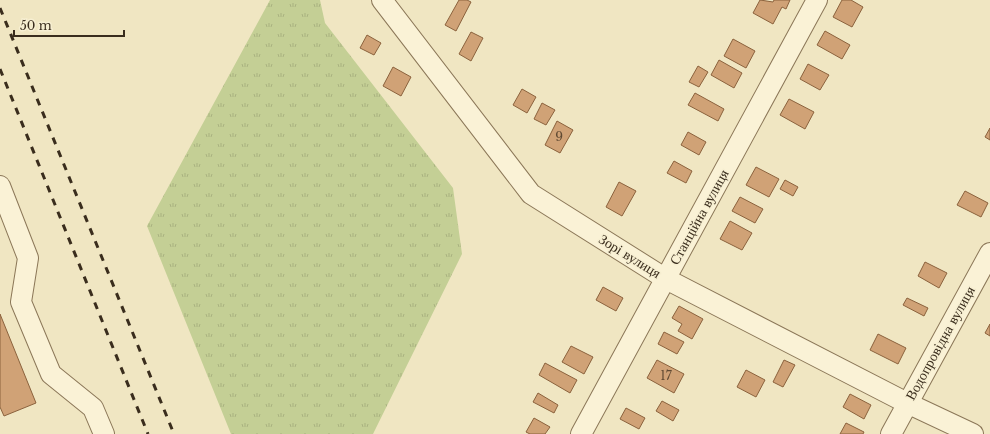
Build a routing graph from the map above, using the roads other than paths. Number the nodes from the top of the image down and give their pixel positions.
1 (382, 0) edge
2 (817, 0) edge
3 (0, 186) edge
4 (990, 253) edge
5 (666, 279) junction
6 (907, 403) junction
7 (104, 434) edge
8 (581, 434) edge
9 (891, 434) edge
10 (972, 434) edge

1 - 5 street, Зорі вулиця
2 - 5 street, Станційна вулиця
3 - 7 street
4 - 6 street, Водопровідна вулиця
5 - 6 street, Зорі вулиця
5 - 8 street, Станційна вулиця
6 - 9 street, Водопровідна вулиця
6 - 10 street, Зорі вулиця

